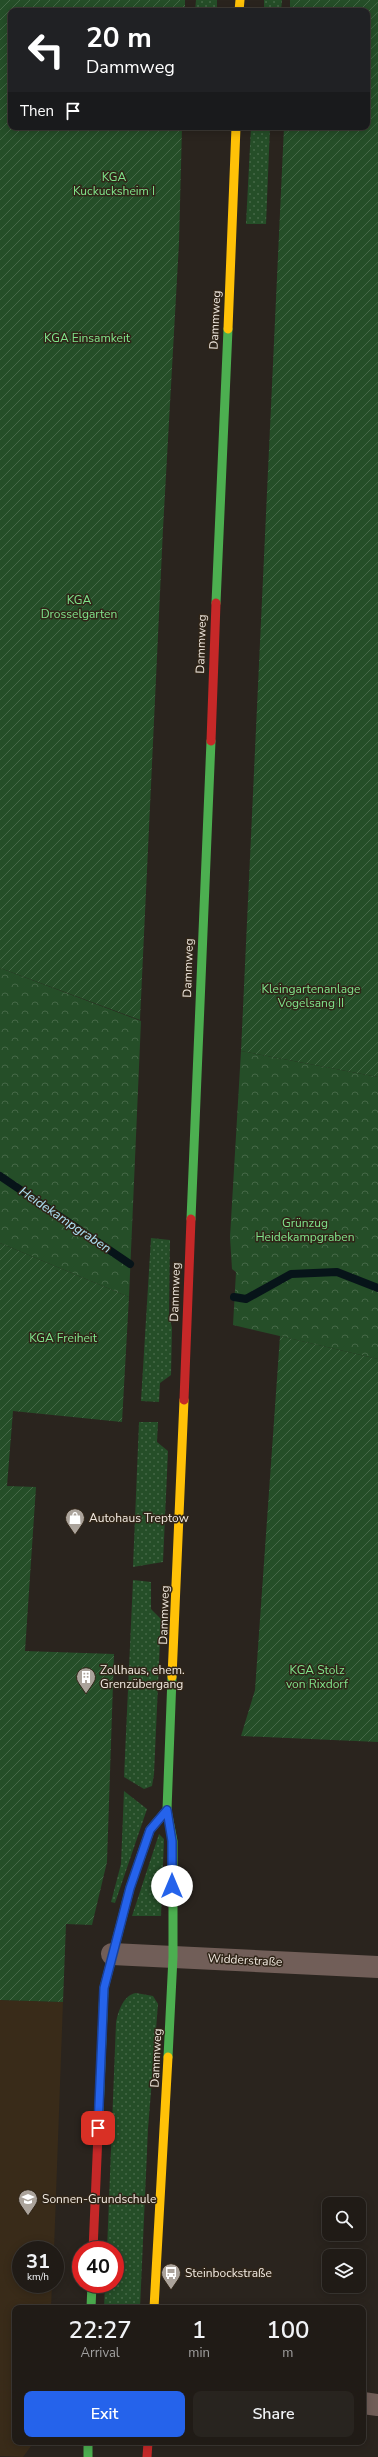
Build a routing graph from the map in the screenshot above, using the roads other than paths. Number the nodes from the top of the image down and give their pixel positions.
1 (236, 130) edge
2 (167, 1810) junction
3 (112, 1954) junction
4 (173, 1957) junction
5 (378, 1967) edge
6 (93, 2241) edge
7 (92, 2293) edge
8 (91, 2305) edge
9 (154, 2305) edge
10 (366, 2403) edge
11 (378, 2405) edge
12 (88, 2445) edge
13 (148, 2445) edge
14 (88, 2457) edge
15 (147, 2457) edge

1 - 2 street, Dammweg
2 - 3 street
2 - 4 street, Dammweg
3 - 4 street, Widderstraße
3 - 6 street
4 - 5 street, Widderstraße
4 - 9 street, Dammweg
7 - 8 street
10 - 11 street
12 - 14 street
13 - 15 street

